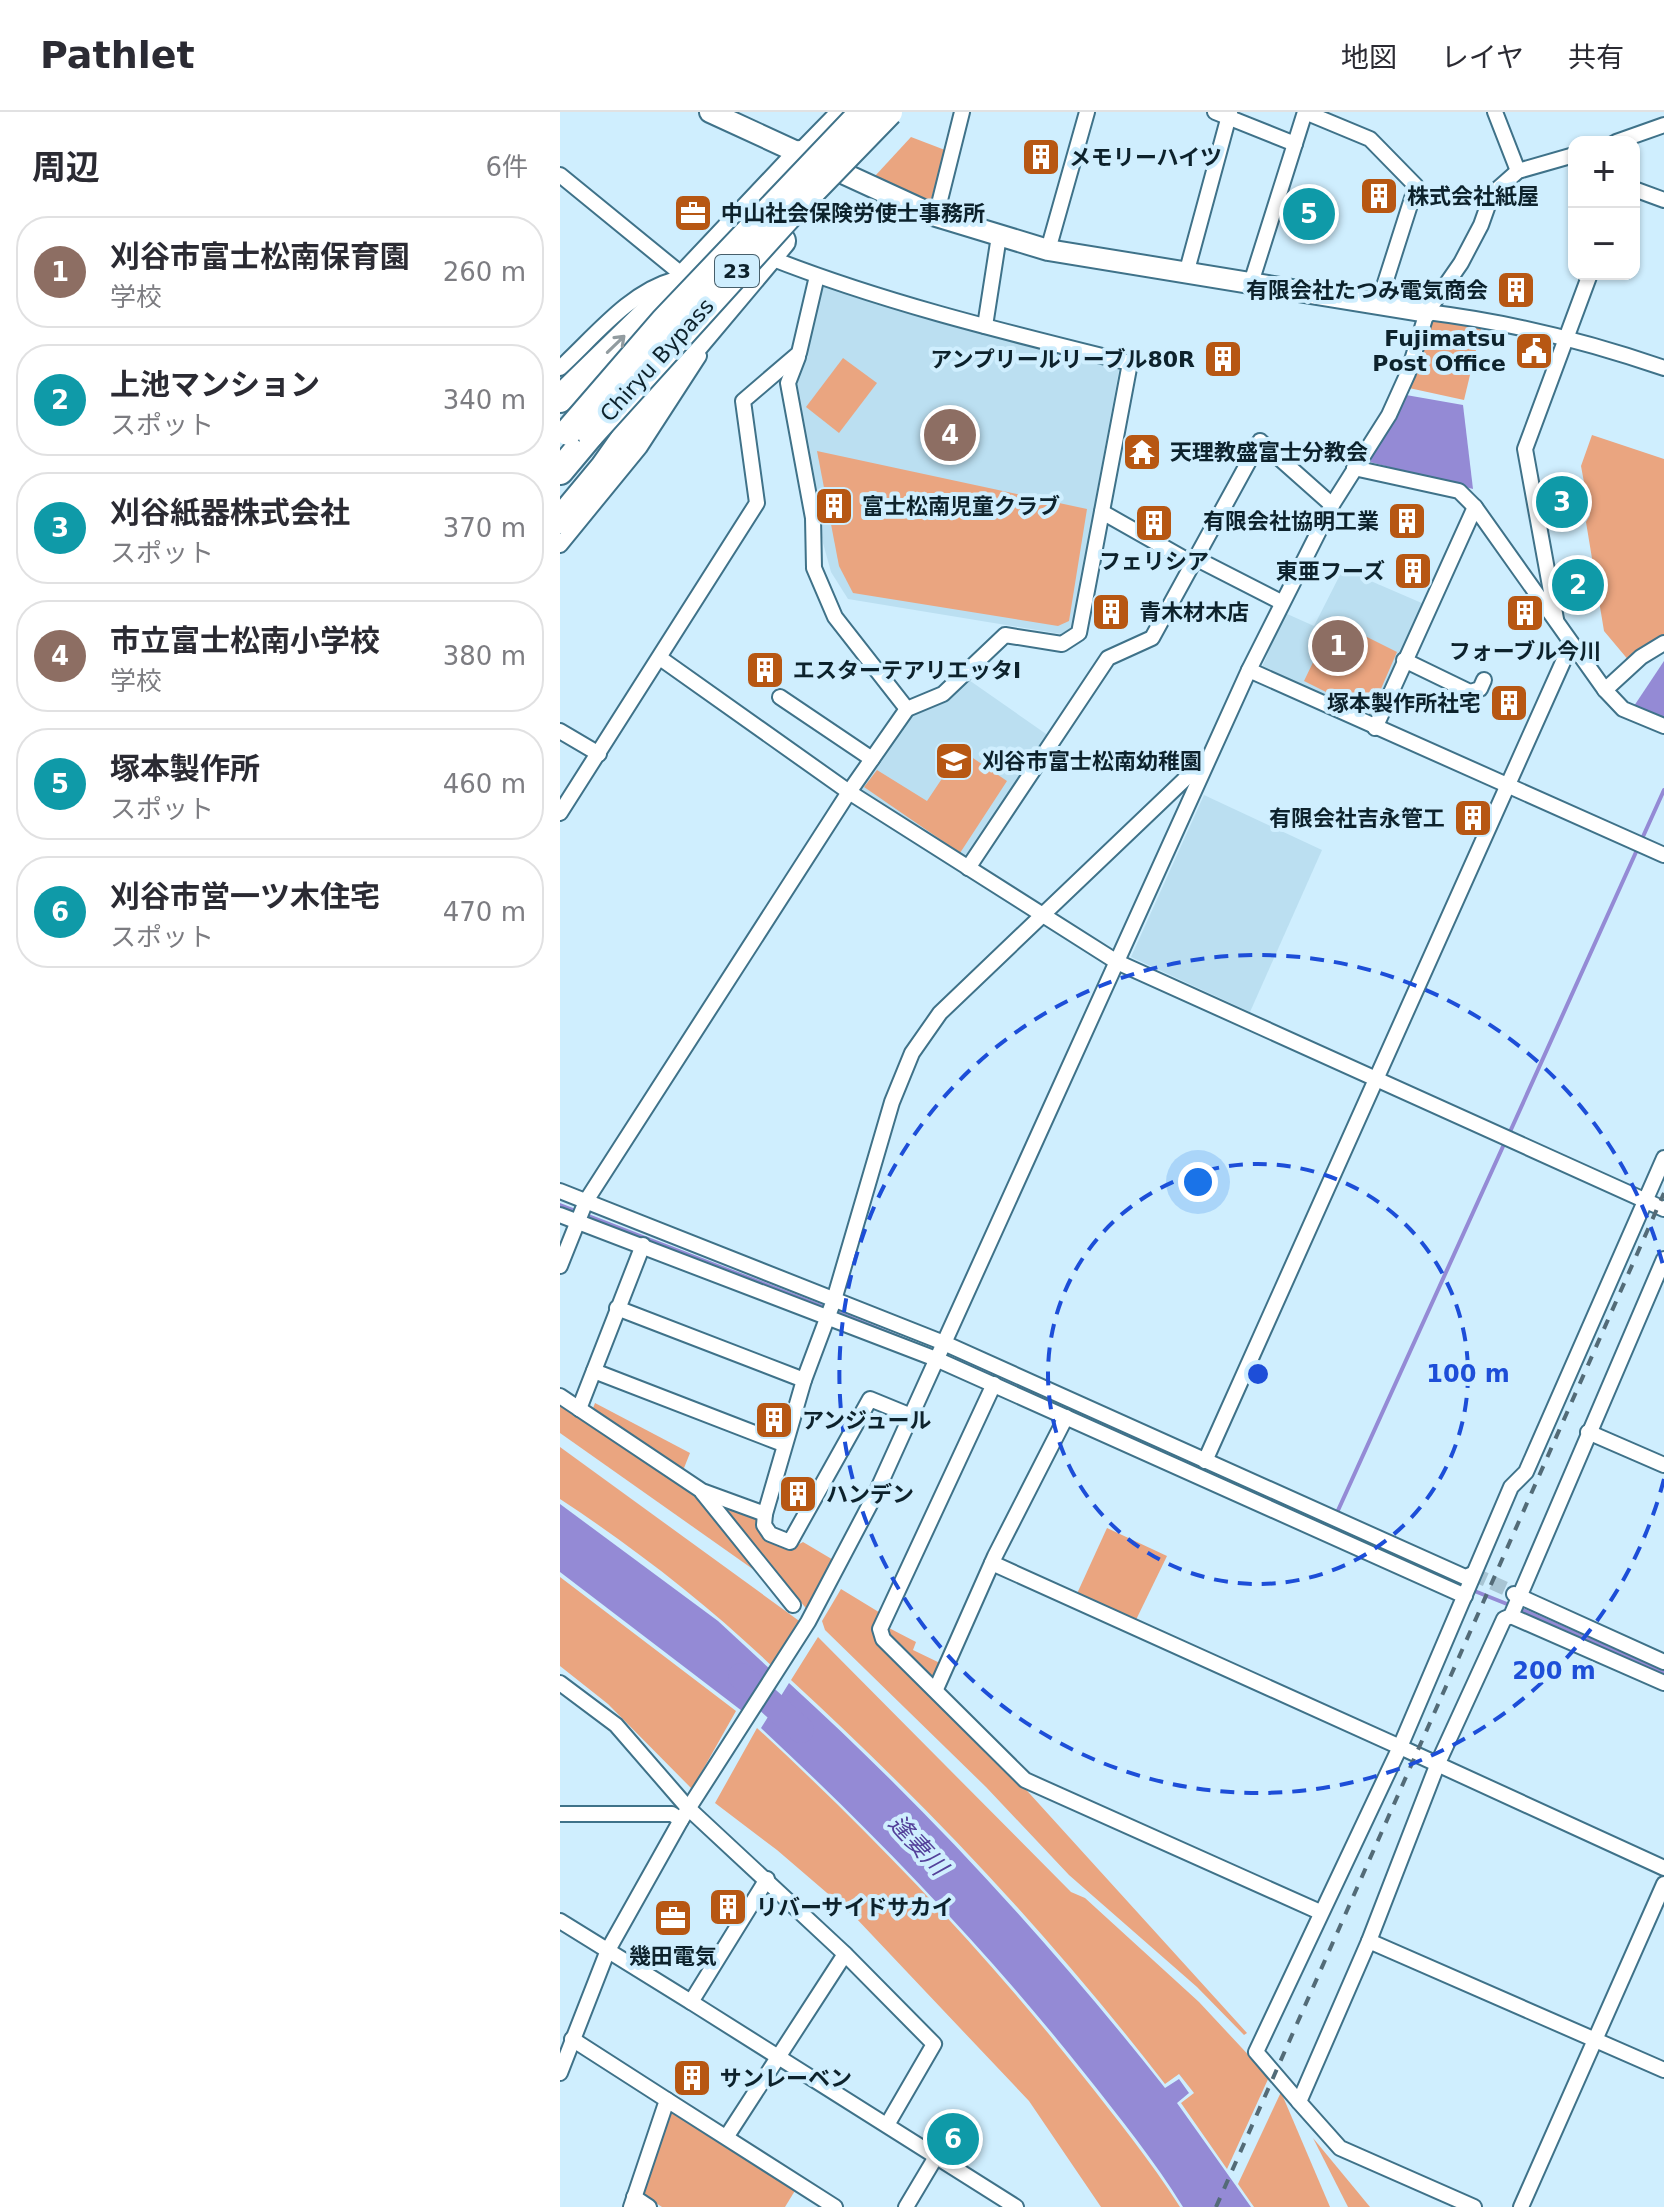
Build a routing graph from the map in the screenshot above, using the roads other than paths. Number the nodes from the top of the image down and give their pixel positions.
1 (710, 112) edge
2 (889, 112) edge
3 (903, 112) edge
4 (962, 112) edge
5 (1087, 112) edge
6 (1305, 112) edge
7 (1495, 112) edge
8 (1655, 112) edge
9 (846, 113) edge
10 (1224, 114) edge
11 (1664, 125) edge
12 (1649, 131) junction
13 (1634, 136) edge
14 (1295, 144) junction
15 (801, 154) junction
16 (1568, 157) edge
17 (1518, 171) junction
18 (845, 173) junction
19 (560, 175) edge
20 (1640, 191) edge
21 (1664, 200) edge
22 (936, 216) junction
23 (999, 236) junction
24 (1048, 250) junction
25 (768, 257) junction
26 (1186, 274) junction
27 (817, 276) junction
28 (685, 277) junction
29 (1588, 280) edge
30 (1251, 283) junction
31 (1378, 305) junction
32 (1427, 312) junction
33 (717, 321) junction
34 (985, 326) junction
35 (1567, 338) junction
36 (799, 353) junction
37 (1663, 365) edge
38 (560, 368) edge
39 (560, 399) edge
40 (573, 436) edge
41 (1354, 468) junction
42 (560, 471) edge
43 (1332, 505) junction
44 (1475, 507) junction
45 (1102, 512) junction
46 (560, 520) edge
47 (560, 545) edge
48 (1193, 560) junction
49 (1281, 602) junction
50 (1557, 624) junction
51 (1664, 643) edge
52 (1571, 644) junction
53 (660, 658) junction
54 (1404, 660) junction
55 (1249, 670) junction
56 (1484, 680) dead end
57 (1605, 690) junction
58 (780, 697) dead end
59 (907, 709) junction
60 (1664, 726) edge
61 (1375, 728) junction
62 (560, 731) edge
63 (1212, 753) junction
64 (599, 754) junction
65 (872, 759) junction
66 (1508, 784) junction
67 (849, 792) junction
68 (560, 813) edge
69 (1664, 855) edge
70 (968, 868) junction
71 (1045, 917) junction
72 (1117, 962) junction
73 (1377, 1079) junction
74 (1664, 1158) edge
75 (560, 1191) edge
76 (1646, 1200) junction
77 (586, 1201) junction
78 (1664, 1209) edge
79 (560, 1215) edge
80 (576, 1222) junction
81 (643, 1245) junction
82 (1664, 1259) edge
83 (560, 1266) edge
84 (834, 1300) junction
85 (617, 1308) junction
86 (829, 1317) junction
87 (944, 1343) junction
88 (936, 1359) junction
89 (594, 1371) junction
90 (804, 1380) junction
91 (994, 1384) junction
92 (560, 1396) edge
93 (579, 1409) junction
94 (909, 1415) junction
95 (1066, 1417) junction
96 (1588, 1432) junction
97 (783, 1444) junction
98 (1205, 1461) junction
99 (1664, 1465) edge
100 (702, 1491) junction
101 (765, 1514) junction
102 (992, 1563) junction
103 (1473, 1574) junction
104 (1514, 1595) junction
105 (1465, 1596) junction
106 (793, 1605) dead end
107 (1511, 1616) junction
108 (1664, 1662) edge
109 (560, 1683) edge
110 (1664, 1683) edge
111 (936, 1689) junction
112 (1400, 1747) junction
113 (1438, 1763) junction
114 (560, 1814) edge
115 (684, 1814) junction
116 (1664, 1868) edge
117 (767, 1879) junction
118 (1664, 1884) edge
119 (1320, 1912) junction
120 (560, 1921) edge
121 (1369, 1941) junction
122 (608, 1950) junction
123 (845, 1954) junction
124 (691, 2002) junction
125 (572, 2039) junction
126 (1595, 2041) junction
127 (776, 2056) junction
128 (1664, 2070) edge
129 (560, 2073) edge
130 (667, 2100) junction
131 (1299, 2102) junction
132 (887, 2125) junction
133 (727, 2136) junction
134 (937, 2155) junction
135 (632, 2202) edge
136 (649, 2207) edge
137 (835, 2207) edge
138 (906, 2207) edge
139 (1016, 2207) edge
140 (1474, 2207) edge
141 (1521, 2207) edge

1 - 15 street
2 - 40 highway, Chiryu Bypass / 23, bridge
3 - 18 street
4 - 22 street
5 - 24 street
6 - 14 street
6 - 31 street
7 - 17 street
8 - 12 street
9 - 15 street
9 - 40 highway, Chiryu Bypass / 23, bridge
10 - 14 street
10 - 26 street
11 - 12 street
12 - 13 street
14 - 30 street
15 - 18 street
15 - 28 highway
16 - 17 street
17 - 32 street
18 - 22 street
18 - 25 highway
19 - 28 street
20 - 21 street
22 - 23 street
23 - 24 street
23 - 34 street
24 - 26 street
25 - 27 street
25 - 33 highway
26 - 30 street
27 - 34 street
27 - 36 street
28 - 38 street
39 -> 28 highway
29 - 35 street
30 - 31 street
31 - 32 street
32 - 35 street
32 - 41 street
33 - 46 highway
33 - 47 street
34 - 45 street
35 - 37 street
35 - 50 street
36 - 53 street
36 - 59 street
40 - 42 highway, Chiryu Bypass / 23
41 - 43 street
41 - 44 street
43 - 48 street
43 - 49 street
44 - 50 street
44 - 54 street
45 - 48 street
45 - 59 street
48 - 49 street
48 - 70 street
49 - 55 street
50 - 52 street
51 - 57 street
52 - 57 street
52 - 66 street
53 - 64 street
53 - 67 street
54 - 56 street
54 - 61 street
55 - 61 street
55 - 63 street
57 - 60 street
58 - 65 street
59 - 65 street
61 - 66 street
62 - 64 street
63 - 71 street
63 - 72 street
64 - 68 street
65 - 67 street
66 - 69 street
66 - 73 street
67 - 70 street
67 - 77 street
70 - 71 street
71 - 72 street
71 - 84 street
72 - 73 street
72 - 87 street
73 - 76 street
73 - 98 street
74 - 76 street
75 - 77 street
76 - 78 street
76 - 103 street
77 - 80 street
77 - 84 street
79 - 80 street
80 - 81 street
80 - 83 street
81 - 85 street
81 - 86 street
82 - 96 street
84 - 86 street
84 - 87 street
85 - 89 street
85 - 90 street
86 - 88 street
86 - 90 street
87 - 88 street
87 - 98 street
88 - 91 street
88 - 94 street
89 - 93 street
89 - 97 street
90 - 97 street
91 - 95 street
91 - 111 street
92 - 93 street
93 - 100 street
94 - 101 street
94 - 115 street
95 - 102 street
95 - 105 street
96 - 99 street
96 - 104 street
97 - 101 street
98 - 103 street
100 - 101 street
100 - 106 street
102 - 111 street
102 - 112 street
103 - 105 street
104 - 107 street
104 - 108 street
105 - 112 street
107 - 110 street
107 - 113 street
109 - 115 street
111 - 119 street
112 - 113 street
112 - 119 street
113 - 116 street
113 - 121 street
114 - 115 street
115 - 117 street
115 - 122 street
117 - 123 street
117 - 124 street
118 - 126 street
119 - 131 street
120 - 122 street
121 - 126 street
121 - 131 street
122 - 124 street
122 - 125 street
123 - 127 street
123 - 132 street
124 - 127 street
125 - 129 street
125 - 130 street
126 - 128 street
126 - 141 street
127 - 132 street
127 - 133 street
130 - 133 street
130 - 135 street
131 - 140 street
132 - 134 street
133 - 137 street
134 - 138 street
134 - 139 street
135 - 136 street

